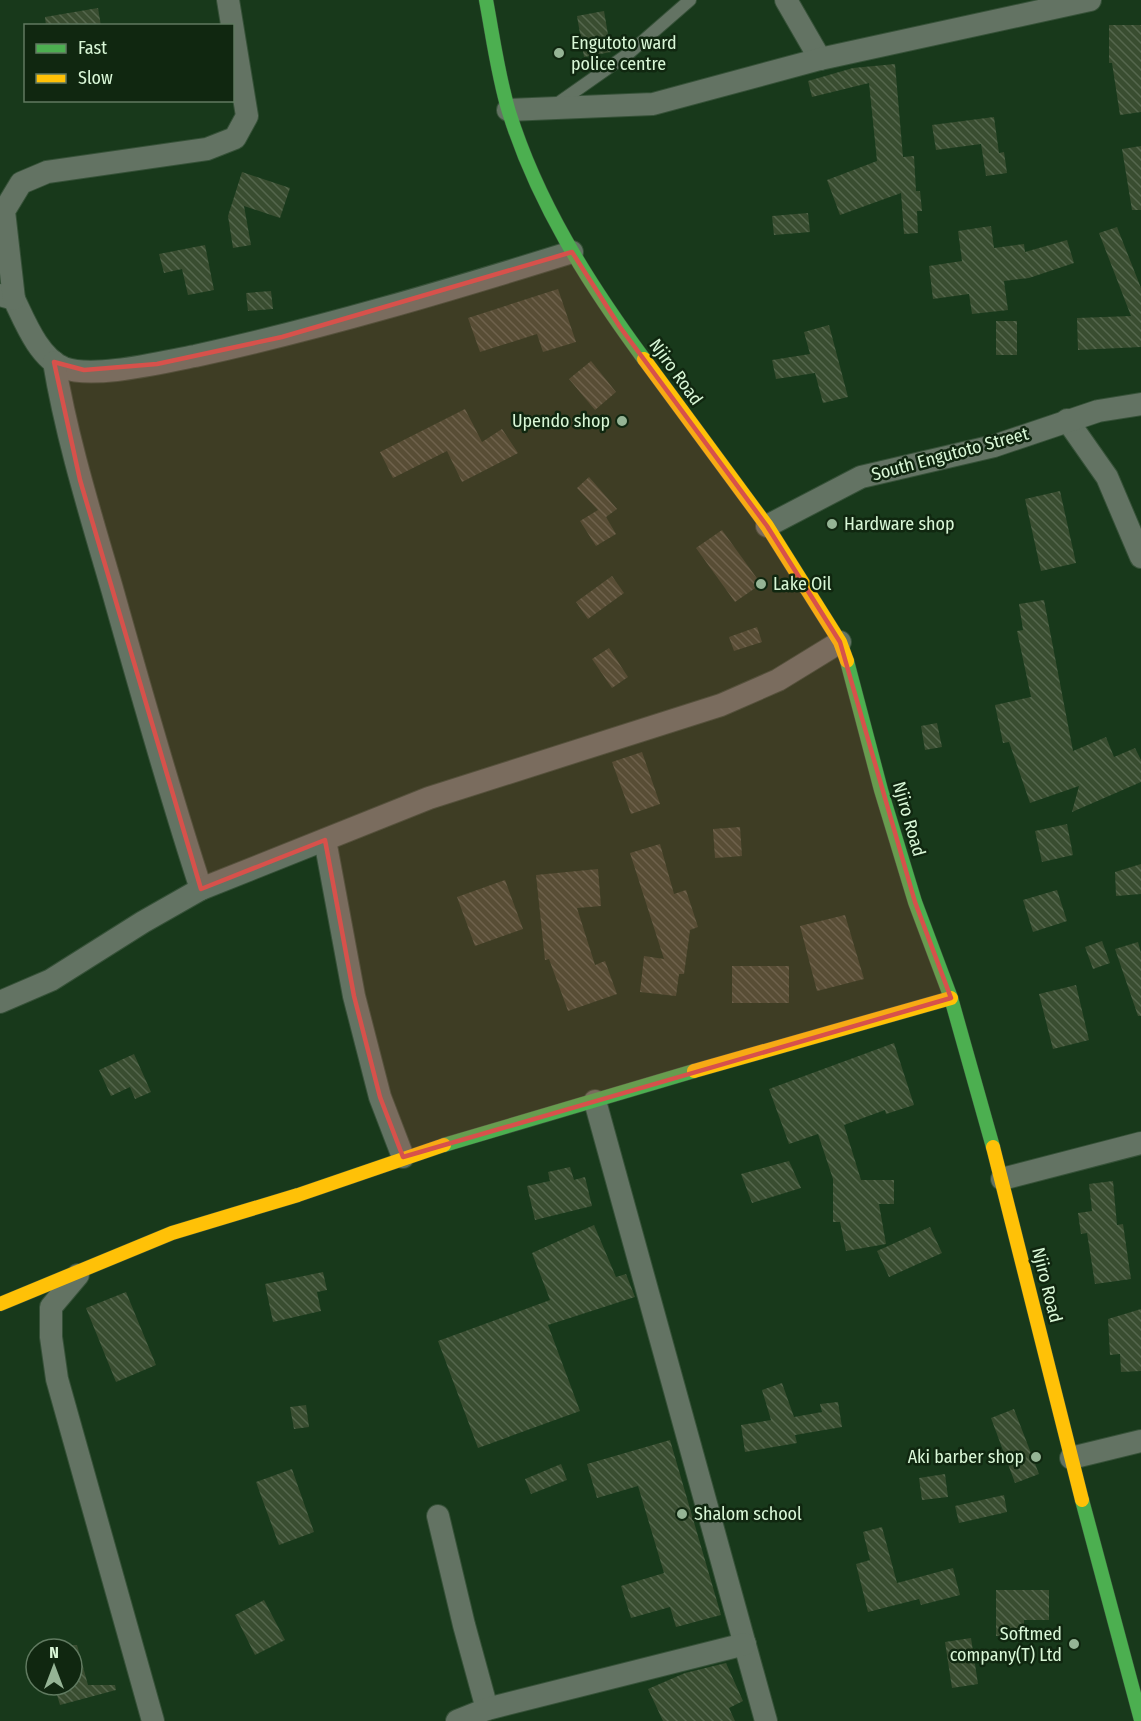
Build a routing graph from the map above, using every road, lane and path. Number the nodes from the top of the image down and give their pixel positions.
1 (228, 0) edge
2 (486, 0) edge
3 (690, 0) edge
4 (786, 0) edge
5 (1090, 0) edge
6 (232, 24) edge
7 (234, 37) edge
8 (820, 59) junction
9 (550, 108) junction
10 (508, 110) junction
11 (11, 183) edge
12 (572, 252) junction
13 (7, 297) edge
14 (54, 362) junction
15 (1141, 404) edge
16 (1067, 420) junction
17 (767, 526) junction
18 (1141, 557) edge
19 (840, 642) junction
20 (325, 840) junction
21 (201, 889) junction
22 (951, 998) junction
23 (0, 1002) edge
24 (595, 1101) junction
25 (1141, 1143) edge
26 (403, 1157) junction
27 (1002, 1179) junction
28 (80, 1273) junction
29 (0, 1304) edge
30 (1141, 1441) edge
31 (1071, 1458) junction
32 (438, 1516) dead end
33 (746, 1644) junction
34 (487, 1709) junction
35 (1141, 1720) edge
36 (153, 1721) edge
37 (457, 1721) edge
38 (766, 1721) edge

1 - 6 street
2 - 10 street, Njiro Road
3 - 9 lane
4 - 8 street
5 - 8 street
7 - 11 street
8 - 9 street
9 - 10 street
10 - 12 street, Njiro Road
11 - 13 street
12 - 14 street
12 - 17 street, Njiro Road
13 - 14 street
14 - 21 street
15 - 16 street, South Engutoto Street
16 - 17 street, South Engutoto Street
16 - 18 street
17 - 19 street, Njiro Road
19 - 20 street
19 - 22 street, Njiro Road
20 - 21 street
20 - 26 street
21 - 23 street
22 - 24 street
22 - 27 street, Njiro Road
24 - 26 street
24 - 33 street
25 - 27 street
26 - 28 street
27 - 31 street, Njiro Road
28 - 29 street
28 - 36 street
30 - 31 street
31 - 35 street, Njiro Road
32 - 34 street
33 - 34 street
33 - 38 street
34 - 37 street

